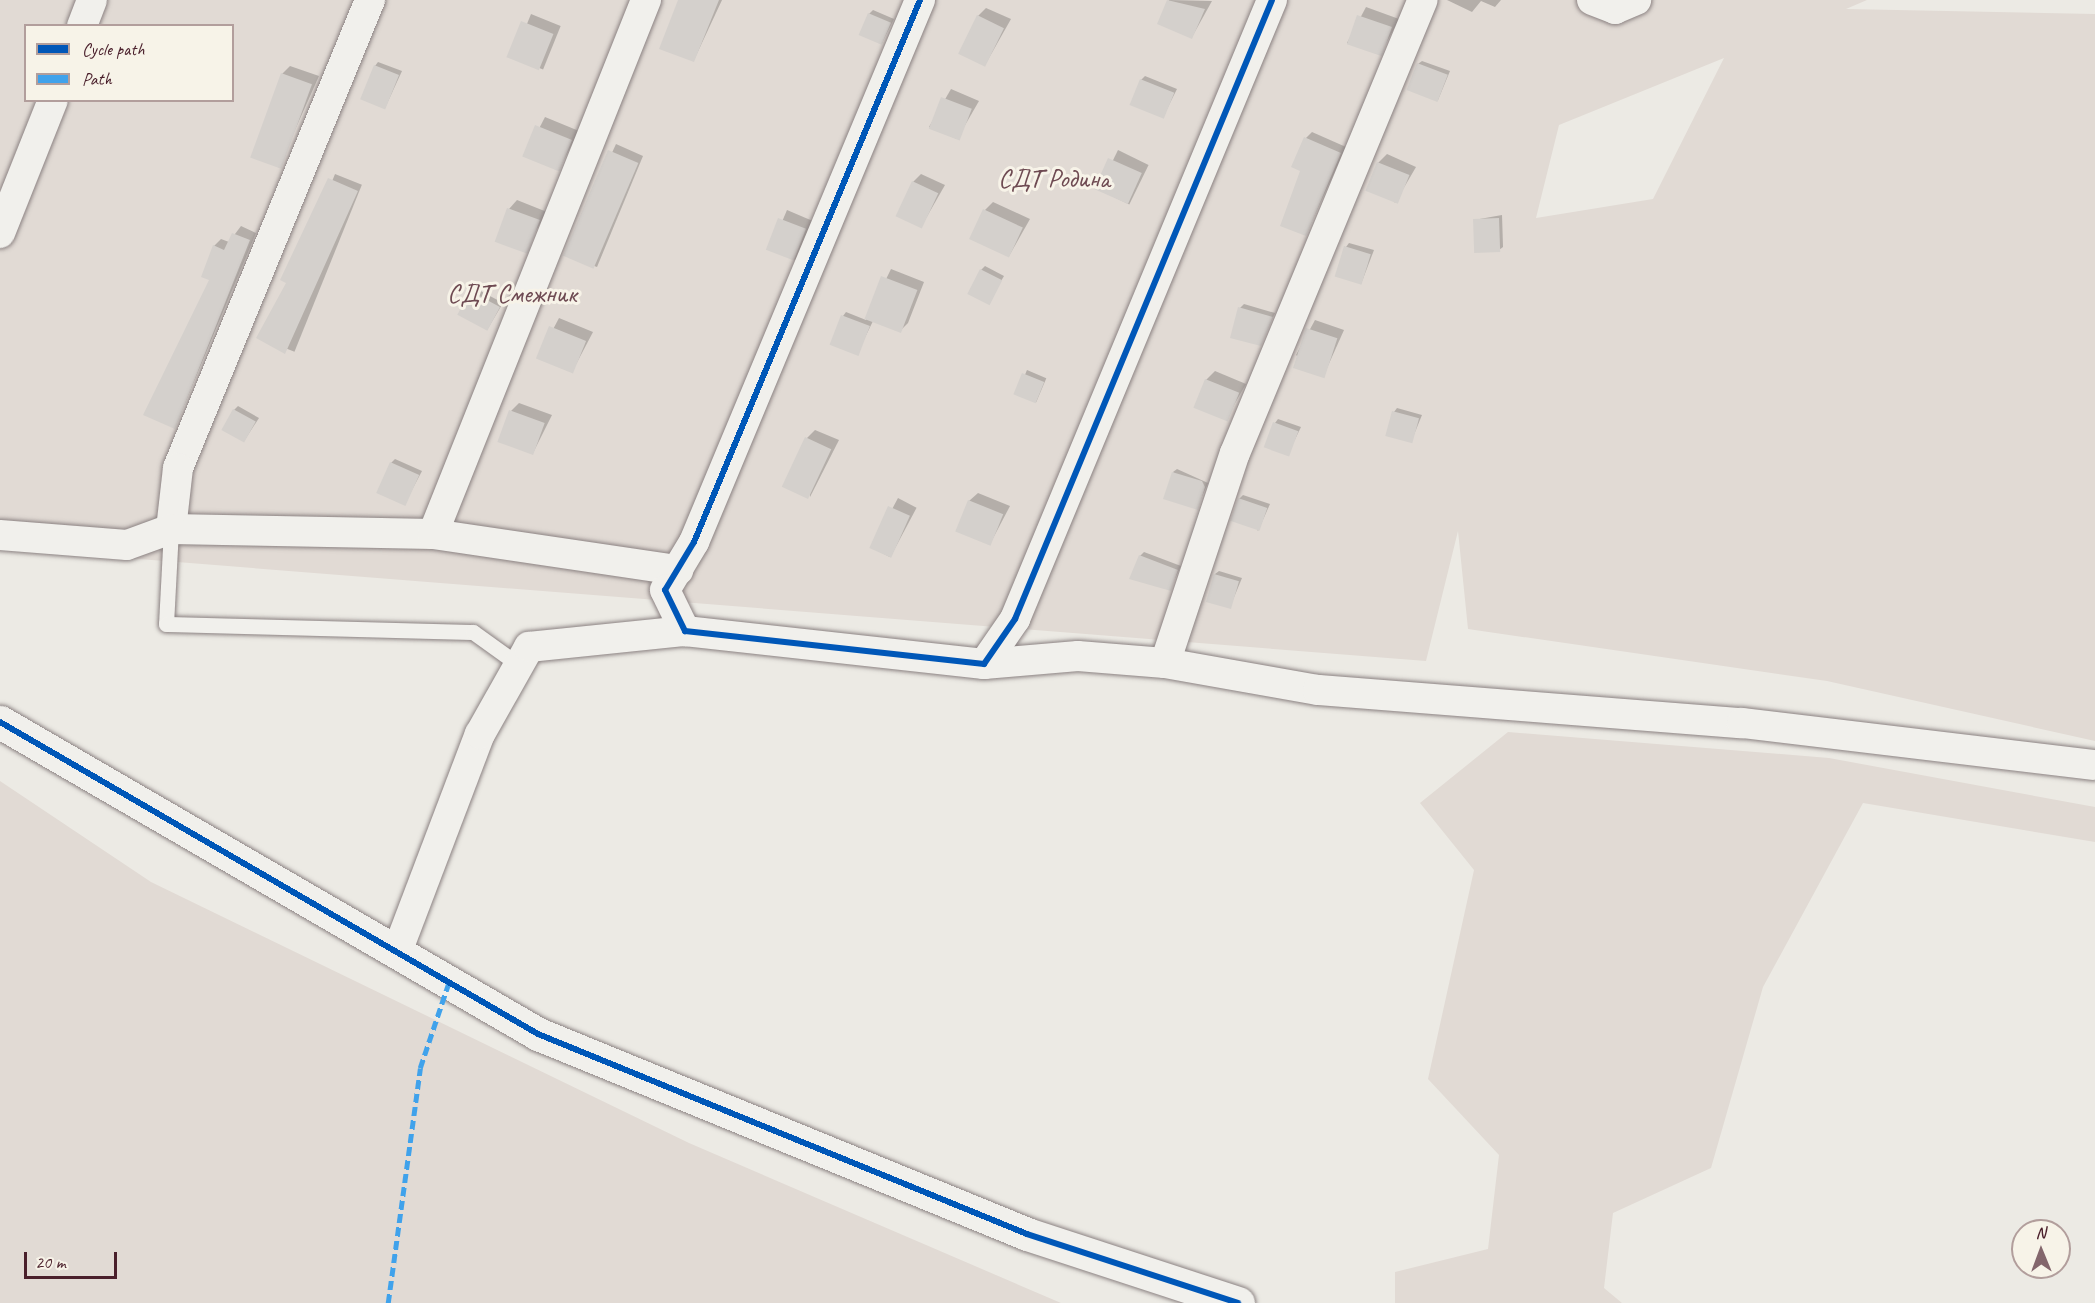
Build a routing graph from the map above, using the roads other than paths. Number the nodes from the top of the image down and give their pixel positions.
1 (92, 0) edge
2 (370, 0) edge
3 (646, 0) edge
4 (920, 0) edge
5 (1272, 0) edge
6 (1423, 0) edge
7 (1592, 0) edge
8 (1636, 0) edge
9 (83, 24) edge
10 (52, 102) edge
11 (0, 233) edge
12 (171, 529) junction
13 (433, 534) junction
14 (0, 535) edge
15 (678, 570) junction
16 (685, 631) junction
17 (1165, 663) junction
18 (984, 664) junction
19 (519, 665) junction
20 (0, 722) edge
21 (2095, 765) edge
22 (397, 952) junction
23 (1238, 1303) edge

1 - 9 street
2 - 12 street
3 - 13 street
4 - 15 street
5 - 18 street
6 - 17 street
7 - 8 street
10 - 11 street
12 - 13 street
12 - 14 street
12 - 19 lane
13 - 15 street
15 - 16 street
16 - 18 street
16 - 19 street
17 - 18 street
17 - 21 street
19 - 22 street
20 - 22 street
22 - 23 street

